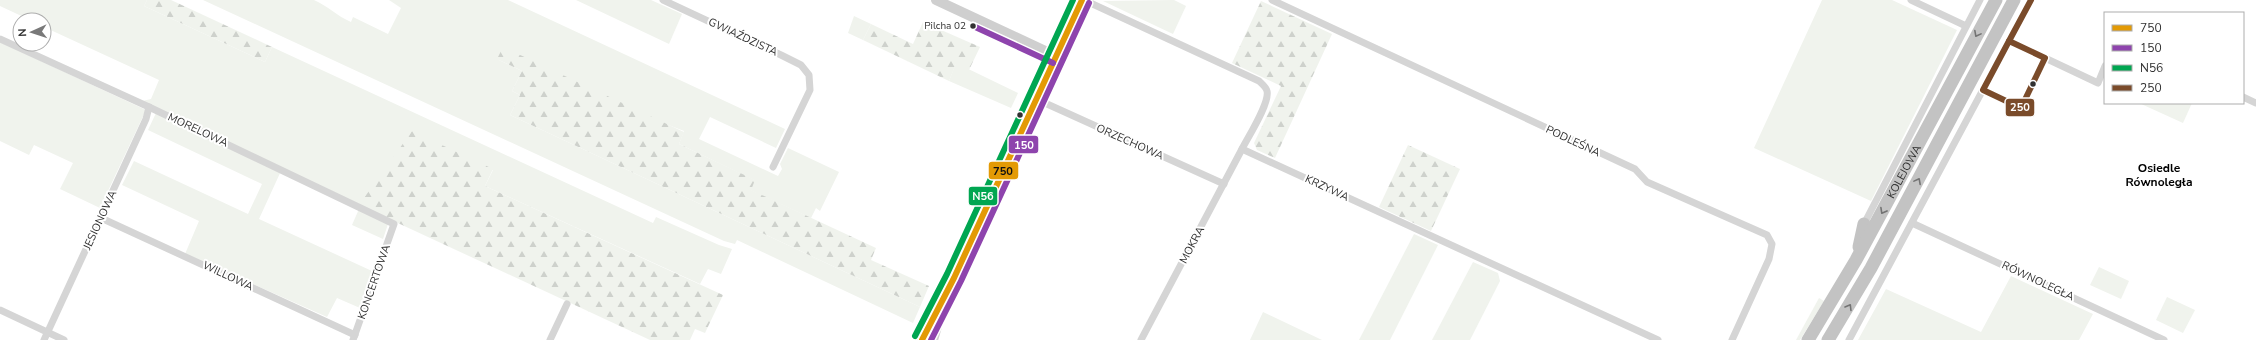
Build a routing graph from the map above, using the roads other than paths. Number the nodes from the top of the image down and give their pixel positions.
1 (663, 0) edge
2 (936, 0) edge
3 (1083, 0) edge
4 (1272, 0) edge
5 (1911, 0) edge
6 (1980, 0) edge
7 (1996, 0) edge
8 (2014, 0) edge
9 (2031, 0) edge
10 (1966, 26) junction
11 (0, 39) edge
12 (2009, 41) junction
13 (1056, 56) junction
14 (2104, 68) edge
15 (2244, 97) edge
16 (1036, 99) junction
17 (2256, 103) edge
18 (149, 107) junction
19 (1242, 149) junction
20 (773, 167) dead end
21 (1224, 184) junction
22 (101, 218) junction
23 (1912, 223) junction
24 (394, 224) joint
25 (1864, 224) joint
26 (1856, 260) junction
27 (946, 296) junction
28 (567, 304) dead end
29 (0, 310) edge
30 (48, 332) junction
31 (354, 338) edge
32 (44, 340) edge
33 (64, 340) edge
34 (550, 340) edge
35 (922, 340) edge
36 (933, 340) edge
37 (1141, 340) edge
38 (1658, 340) edge
39 (1732, 340) edge
40 (1808, 340) edge
41 (1828, 340) edge
42 (1849, 340) edge
43 (2164, 340) edge

1 - 20 street, GWIAŹDZISTA
2 - 13 street
3 - 13 street
3 - 19 street
4 - 39 street, PODLEŚNA
5 - 10 street
6 - 10 street, KOLEJOWA
7 -> 26 highway, KOLEJOWA
41 -> 8 highway, KOLEJOWA
9 - 12 street
10 - 25 street, KOLEJOWA
11 - 18 street, MORELOWA
12 - 14 street
12 - 23 street
13 - 16 street
15 - 17 street
16 - 21 street, ORZECHOWA
16 - 27 street
18 - 22 street, JESIONOWA
18 - 24 street, MORELOWA
19 - 21 street, MOKRA
19 - 38 street, KRZYWA
21 - 37 street, MOKRA
22 - 30 street, JESIONOWA
22 - 31 street, WILLOWA
23 - 42 street
23 - 43 street, RÓWNOLEGŁA
24 - 31 street, KONCERTOWA
25 - 26 highway
26 - 40 highway, KOLEJOWA
27 - 35 street
27 - 36 street
28 - 34 street
29 - 30 street
30 - 32 street, JESIONOWA
30 - 33 street

